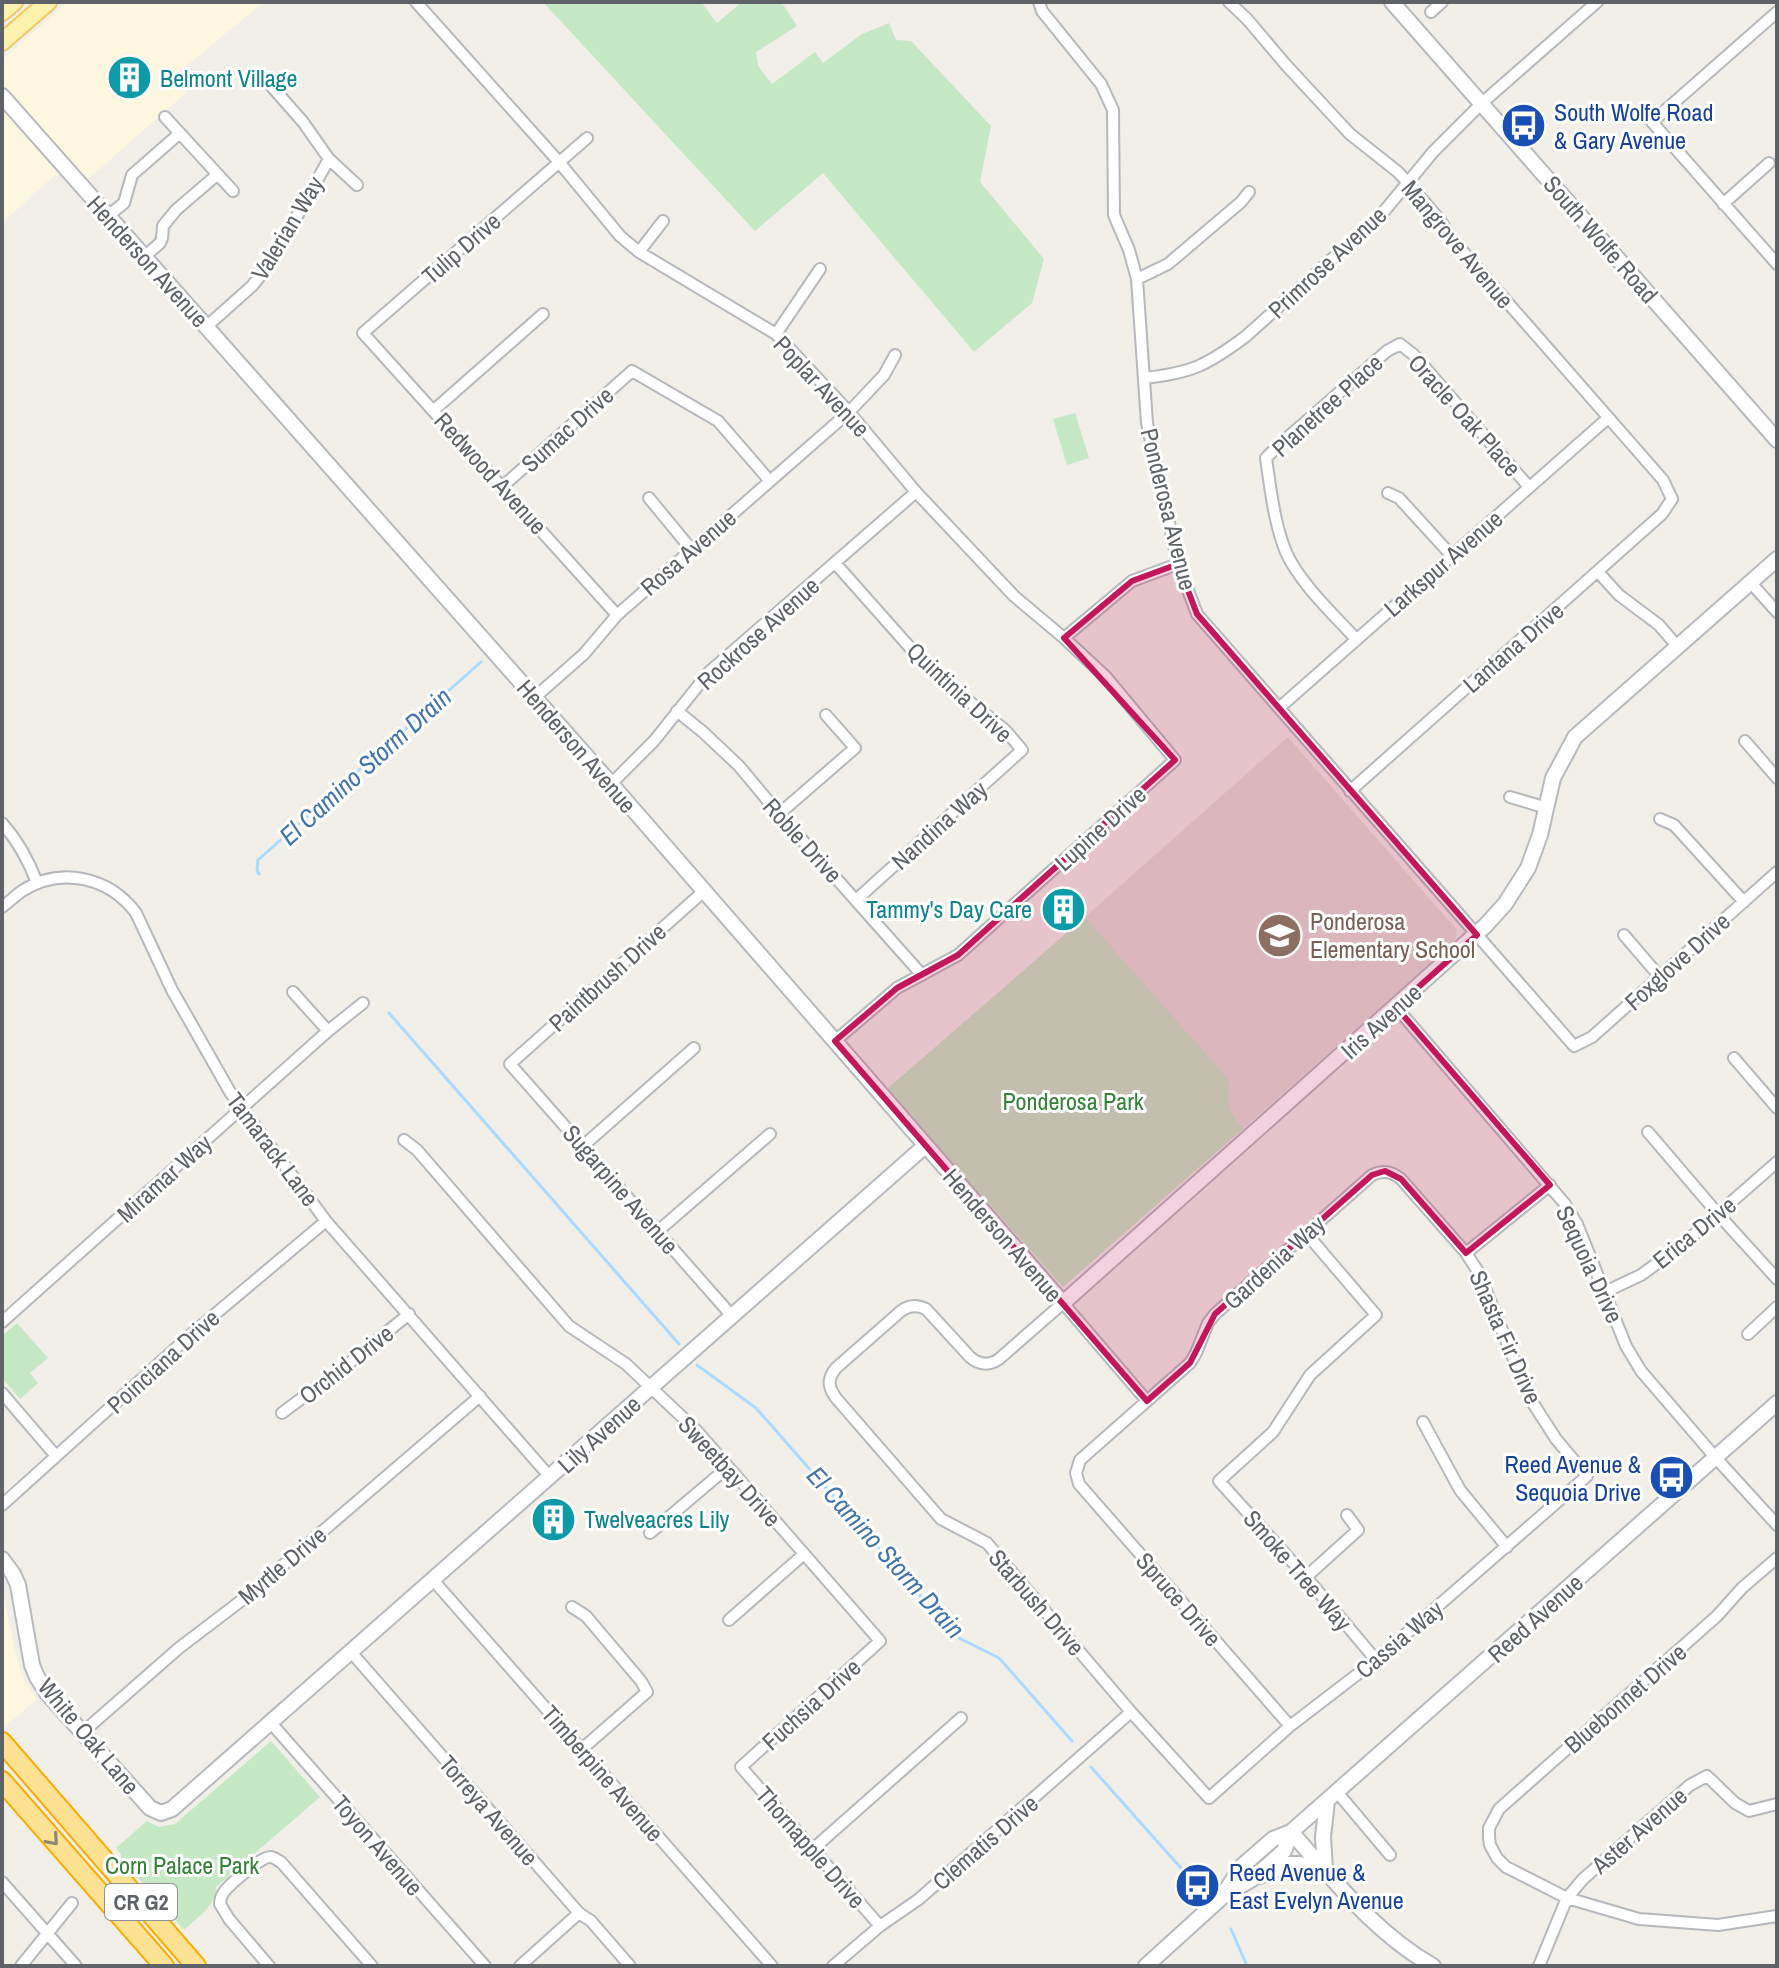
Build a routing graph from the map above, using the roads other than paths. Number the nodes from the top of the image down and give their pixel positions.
1 (14, 2) edge
2 (48, 2) edge
3 (416, 2) edge
4 (1039, 2) edge
5 (1229, 2) edge
6 (1392, 2) edge
7 (1442, 2) edge
8 (1597, 2) edge
9 (2, 12) edge
10 (1431, 12) dead end
11 (1777, 12) edge
12 (2, 42) edge
13 (266, 80) dead end
14 (2, 96) edge
15 (1482, 103) junction
16 (165, 117) dead end
17 (180, 133) junction
18 (587, 138) dead end
19 (329, 159) junction
20 (559, 162) junction
21 (1769, 163) dead end
22 (218, 174) junction
23 (1408, 183) junction
24 (357, 185) dead end
25 (233, 191) dead end
26 (1249, 192) dead end
27 (1723, 204) junction
28 (108, 216) junction
29 (663, 221) dead end
30 (639, 252) junction
31 (144, 257) junction
32 (1777, 264) edge
33 (820, 269) dead end
34 (1137, 279) junction
35 (543, 314) dead end
36 (206, 327) junction
37 (363, 333) joint
38 (776, 334) junction
39 (1400, 344) joint
40 (895, 355) dead end
41 (1144, 378) junction
42 (434, 410) junction
43 (849, 412) junction
44 (1608, 418) junction
45 (1777, 440) edge
46 (769, 480) junction
47 (502, 487) junction
48 (1529, 487) junction
49 (916, 492) junction
50 (1388, 493) dead end
51 (649, 498) dead end
52 (1672, 499) joint
53 (691, 549) junction
54 (1451, 555) junction
55 (1777, 559) edge
56 (835, 563) junction
57 (1178, 564) junction
58 (1598, 572) junction
59 (1751, 583) junction
60 (1777, 612) edge
61 (617, 615) junction
62 (1064, 638) junction
63 (1356, 639) junction
64 (1677, 646) junction
65 (534, 698) junction
66 (1279, 708) junction
67 (677, 711) junction
68 (826, 715) dead end
69 (1745, 741) dead end
70 (1022, 750) joint
71 (1175, 760) joint
72 (1777, 778) edge
73 (611, 784) junction
74 (1350, 791) junction
75 (1510, 797) dead end
76 (1547, 808) junction
77 (779, 814) junction
78 (1660, 819) dead end
79 (2, 823) edge
80 (1777, 872) edge
81 (37, 883) junction
82 (704, 891) junction
83 (856, 900) junction
84 (1744, 902) junction
85 (2, 907) edge
86 (1477, 935) junction
87 (1624, 935) dead end
88 (922, 975) junction
89 (1660, 977) junction
90 (293, 992) dead end
91 (363, 1003) dead end
92 (1396, 1007) junction
93 (328, 1031) junction
94 (835, 1041) junction
95 (1574, 1046) joint
96 (694, 1048) dead end
97 (1734, 1058) dead end
98 (510, 1064) joint
99 (242, 1108) junction
100 (1777, 1108) edge
101 (1648, 1132) dead end
102 (770, 1134) dead end
103 (404, 1140) dead end
104 (583, 1146) junction
105 (925, 1146) junction
106 (1777, 1162) edge
107 (1385, 1171) joint
108 (1550, 1185) junction
109 (1718, 1214) junction
110 (326, 1221) junction
111 (658, 1231) junction
112 (1306, 1233) junction
113 (1466, 1253) junction
114 (1777, 1279) edge
115 (1605, 1292) junction
116 (1063, 1303) junction
117 (1777, 1307) edge
118 (409, 1314) junction
119 (732, 1316) junction
120 (2, 1322) edge
121 (1748, 1334) dead end
122 (829, 1381) joint
123 (650, 1388) junction
124 (2, 1393) edge
125 (480, 1396) junction
126 (1147, 1401) junction
127 (1777, 1403) edge
128 (282, 1413) dead end
129 (1423, 1422) dead end
130 (56, 1456) junction
131 (1715, 1457) junction
132 (728, 1467) junction
133 (1076, 1467) joint
134 (1587, 1476) joint
135 (550, 1477) junction
136 (2, 1505) edge
137 (1347, 1515) dead end
138 (1777, 1525) edge
139 (650, 1533) dead end
140 (1507, 1547) junction
141 (804, 1554) junction
142 (1777, 1558) edge
143 (2, 1559) edge
144 (1306, 1577) junction
145 (433, 1580) junction
146 (572, 1607) dead end
147 (729, 1620) dead end
148 (880, 1641) joint
149 (351, 1652) junction
150 (1376, 1660) junction
151 (1131, 1712) junction
152 (961, 1718) dead end
153 (271, 1723) junction
154 (1290, 1726) junction
155 (83, 1732) junction
156 (2, 1734) edge
157 (2, 1742) edge
158 (582, 1749) junction
159 (741, 1767) joint
160 (23, 1768) junction
161 (3, 1782) edge
162 (1332, 1797) junction
163 (1209, 1798) joint
164 (1777, 1804) edge
165 (161, 1813) joint
166 (1291, 1832) junction
167 (813, 1849) junction
168 (1390, 1855) dead end
169 (1325, 1869) junction
170 (1252, 1879) junction
171 (2, 1882) edge
172 (1222, 1897) junction
173 (1567, 1898) junction
174 (72, 1903) dead end
175 (579, 1913) junction
176 (1777, 1916) edge
177 (880, 1926) junction
178 (48, 1934) junction
179 (21, 1966) edge
180 (76, 1966) edge
181 (164, 1966) edge
182 (196, 1966) edge
183 (269, 1966) edge
184 (372, 1966) edge
185 (485, 1966) edge
186 (520, 1966) edge
187 (630, 1966) edge
188 (772, 1966) edge
189 (833, 1966) edge
190 (1146, 1966) edge
191 (1433, 1966) edge
192 (1539, 1966) edge

1 - 9 main road
2 - 12 main road
3 - 20 street, Poplar Avenue
4 - 34 street, Ponderosa Avenue
5 - 23 street, Mangrove Avenue
6 - 15 street, South Wolfe Road
7 - 10 street
8 - 15 street, Primrose Avenue
11 - 27 street
13 - 19 street
14 - 28 street, Henderson Avenue
15 - 23 street, Primrose Avenue
15 - 45 street, South Wolfe Road
16 - 17 street
17 - 22 street
17 - 28 street
18 - 20 street, Tulip Drive
19 - 24 street
19 - 36 street, Valerian Way
20 - 30 street, Poplar Avenue
20 - 37 street, Tulip Drive
21 - 27 street
22 - 25 street
22 - 31 street
23 - 41 street, Primrose Avenue
23 - 44 street, Mangrove Avenue
26 - 34 street
27 - 32 street
28 - 31 street, Henderson Avenue
29 - 30 street
30 - 38 street, Poplar Avenue
31 - 36 street, Henderson Avenue
33 - 38 street
34 - 41 street, Ponderosa Avenue
35 - 42 street
36 - 65 street, Henderson Avenue
37 - 42 street, Redwood Avenue
38 - 43 street, Poplar Avenue
39 - 48 street, Oracle Oak Place
39 - 63 street, Planetree Place
40 - 43 street, Rosa Avenue
41 - 57 street, Ponderosa Avenue
42 - 47 street, Redwood Avenue
43 - 46 street, Rosa Avenue
43 - 49 street, Poplar Avenue
44 - 48 street, Larkspur Avenue
44 - 52 street, Mangrove Avenue
46 - 47 street, Sumac Drive
46 - 53 street, Rosa Avenue
47 - 61 street, Redwood Avenue
48 - 54 street, Larkspur Avenue
49 - 56 street, Rockrose Avenue
49 - 62 street, Poplar Avenue
50 - 54 street
51 - 53 street
52 - 58 street, Lantana Drive
53 - 61 street, Rosa Avenue
54 - 63 street, Larkspur Avenue
55 - 59 street, Iris Avenue
56 - 67 street, Rockrose Avenue
56 - 70 street, Quintinia Drive
57 - 62 street
57 - 66 street, Ponderosa Avenue
58 - 64 street
58 - 74 street, Lantana Drive
59 - 60 street
59 - 64 street, Iris Avenue
61 - 65 street, Rosa Avenue
62 - 71 street, Poplar Avenue
63 - 66 street, Larkspur Avenue
64 - 76 street, Iris Avenue
65 - 73 street, Henderson Avenue
66 - 74 street, Ponderosa Avenue
67 - 73 street, Rockrose Avenue
67 - 77 street, Roble Drive
68 - 77 street
69 - 72 street
70 - 83 street, Nandina Way
71 - 88 street, Lupine Drive
73 - 82 street, Henderson Avenue
74 - 86 street, Ponderosa Avenue
75 - 76 street
76 - 86 street, Iris Avenue
77 - 83 street, Roble Drive
78 - 84 street
79 - 81 street
80 - 84 street, Foxglove Drive
81 - 85 street, Tamarack Lane
81 - 99 street, Tamarack Lane
82 - 94 street, Henderson Avenue
82 - 98 street, Paintbrush Drive
83 - 88 street, Roble Drive
84 - 89 street, Foxglove Drive
86 - 92 street, Iris Avenue
86 - 95 street, Ponderosa Avenue
87 - 89 street
88 - 94 street, Lupine Drive
89 - 95 street, Foxglove Drive
90 - 93 street
91 - 93 street, Miramar Way
92 - 108 street, Sequoia Drive
92 - 116 street, Iris Avenue
93 - 99 street, Miramar Way
94 - 105 street, Henderson Avenue
96 - 104 street
97 - 100 street
98 - 104 street, Sugarpine Avenue
99 - 110 street, Tamarack Lane
99 - 120 street, Miramar Way
101 - 109 street
102 - 111 street
103 - 123 street, Sweetbay Drive
104 - 111 street, Sugarpine Avenue
105 - 116 street, Henderson Avenue
105 - 119 street, Lily Avenue
106 - 109 street, Erica Drive
107 - 112 street, Gardenia Way
107 - 113 street, Shasta Fir Drive
108 - 113 street
108 - 115 street, Sequoia Drive
109 - 114 street
109 - 115 street, Erica Drive
110 - 118 street, Tamarack Lane
110 - 130 street, Poinciana Drive
111 - 119 street, Sugarpine Avenue
112 - 126 street, Gardenia Way
112 - 144 street, Smoke Tree Way
113 - 134 street, Shasta Fir Drive
115 - 131 street, Sequoia Drive
116 - 122 street, Iris Avenue
116 - 126 street, Henderson Avenue
117 - 121 street
118 - 125 street, Tamarack Lane
118 - 128 street, Orchid Drive
119 - 123 street, Lily Avenue
122 - 151 street, Starbush Drive
123 - 132 street, Sweetbay Drive
123 - 135 street, Lily Avenue
124 - 130 street
125 - 135 street, Tamarack Lane
125 - 155 street, Myrtle Drive
126 - 133 street, Gardenia Way
127 - 131 street, Reed Avenue
129 - 140 street
130 - 136 street, Poinciana Drive
131 - 138 street, Sequoia Drive
131 - 162 street, Reed Avenue
132 - 139 street
132 - 141 street, Sweetbay Drive
133 - 154 street, Spruce Drive
134 - 140 street, Cassia Way
135 - 145 street, Lily Avenue
137 - 144 street
140 - 150 street, Cassia Way
141 - 147 street
141 - 148 street, Sweetbay Drive
142 - 173 street, Bluebonnet Drive
143 - 155 street, White Oak Lane
144 - 150 street, Smoke Tree Way
145 - 149 street, Lily Avenue
145 - 158 street, Timberpine Avenue
146 - 158 street
148 - 159 street, Fuchsia Drive
149 - 153 street, Lily Avenue
149 - 175 street, Torreya Avenue
150 - 154 street, Cassia Way
151 - 163 street, Starbush Drive
151 - 177 street, Clematis Drive
152 - 167 street
153 - 165 street, Lily Avenue
153 - 185 street, Toyon Avenue
154 - 163 street, Cassia Way
155 - 165 street, White Oak Lane
156 - 160 highway
157 - 160 highway, CR G2
158 - 188 street, Timberpine Avenue
159 - 167 street, Thornapple Drive
160 - 182 highway, CR G2
161 -> 181 highway, CR G2
162 - 166 street, Reed Avenue
162 - 168 street
162 - 169 street
164 - 173 street, Aster Avenue
166 - 169 street
166 - 170 street, Reed Avenue
166 - 172 street, Reed Avenue
167 - 177 street, Thornapple Drive
169 - 170 street
169 - 191 street
170 - 172 street, Reed Avenue
171 - 178 street
172 - 190 street, Reed Avenue
173 - 176 street
173 - 192 street, Aster Avenue
174 - 178 street
175 - 186 street
175 - 187 street, Torreya Avenue
177 - 189 street, Clematis Drive
178 - 179 street
178 - 180 street
183 - 184 street

